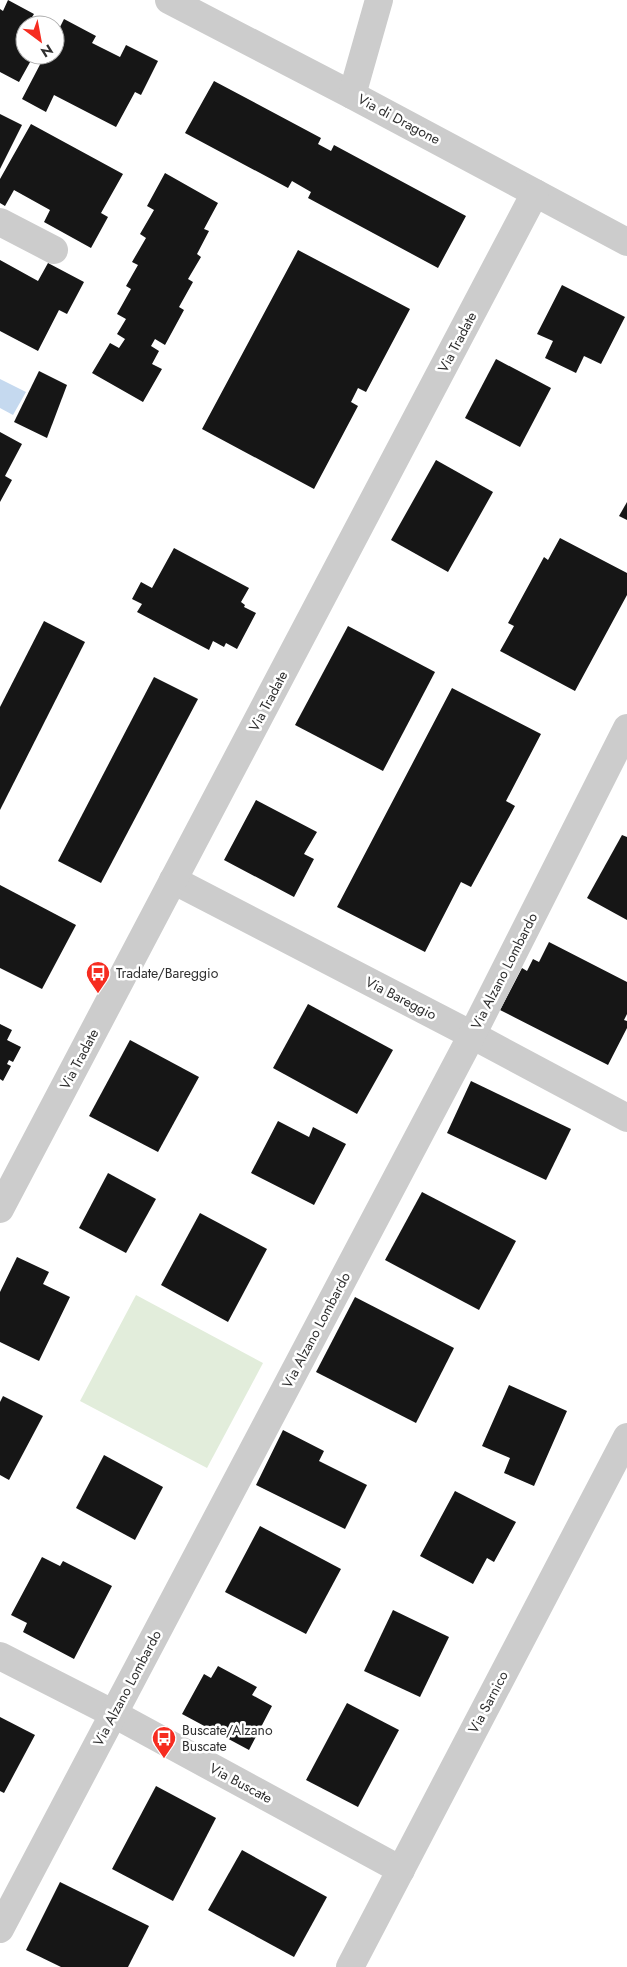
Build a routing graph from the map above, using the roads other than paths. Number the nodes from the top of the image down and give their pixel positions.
1 (169, 0) edge
2 (379, 0) edge
3 (352, 94) junction
4 (535, 192) junction
5 (0, 222) edge
6 (627, 242) edge
7 (54, 250) dead end
8 (627, 728) edge
9 (174, 880) junction
10 (472, 1035) junction
11 (627, 1118) edge
12 (0, 1209) edge
13 (627, 1437) edge
14 (0, 1656) edge
15 (114, 1714) junction
16 (401, 1870) junction
17 (0, 1929) edge
18 (350, 1967) edge

1 - 3 street, Via di Dragone
2 - 3 street
3 - 4 street, Via di Dragone
4 - 6 street, Via di Dragone
4 - 9 street, Via Tradate
5 - 7 street
8 - 10 street, Via Alzano Lombardo
9 - 10 street, Via Bareggio
9 - 12 street, Via Tradate
10 - 11 street, Via Bareggio
10 - 15 street, Via Alzano Lombardo
13 - 16 street, Via Sarnico
14 - 15 street, Via Buscate
15 - 16 street, Via Buscate
15 - 17 street, Via Alzano Lombardo
16 - 18 street, Via Sarnico

